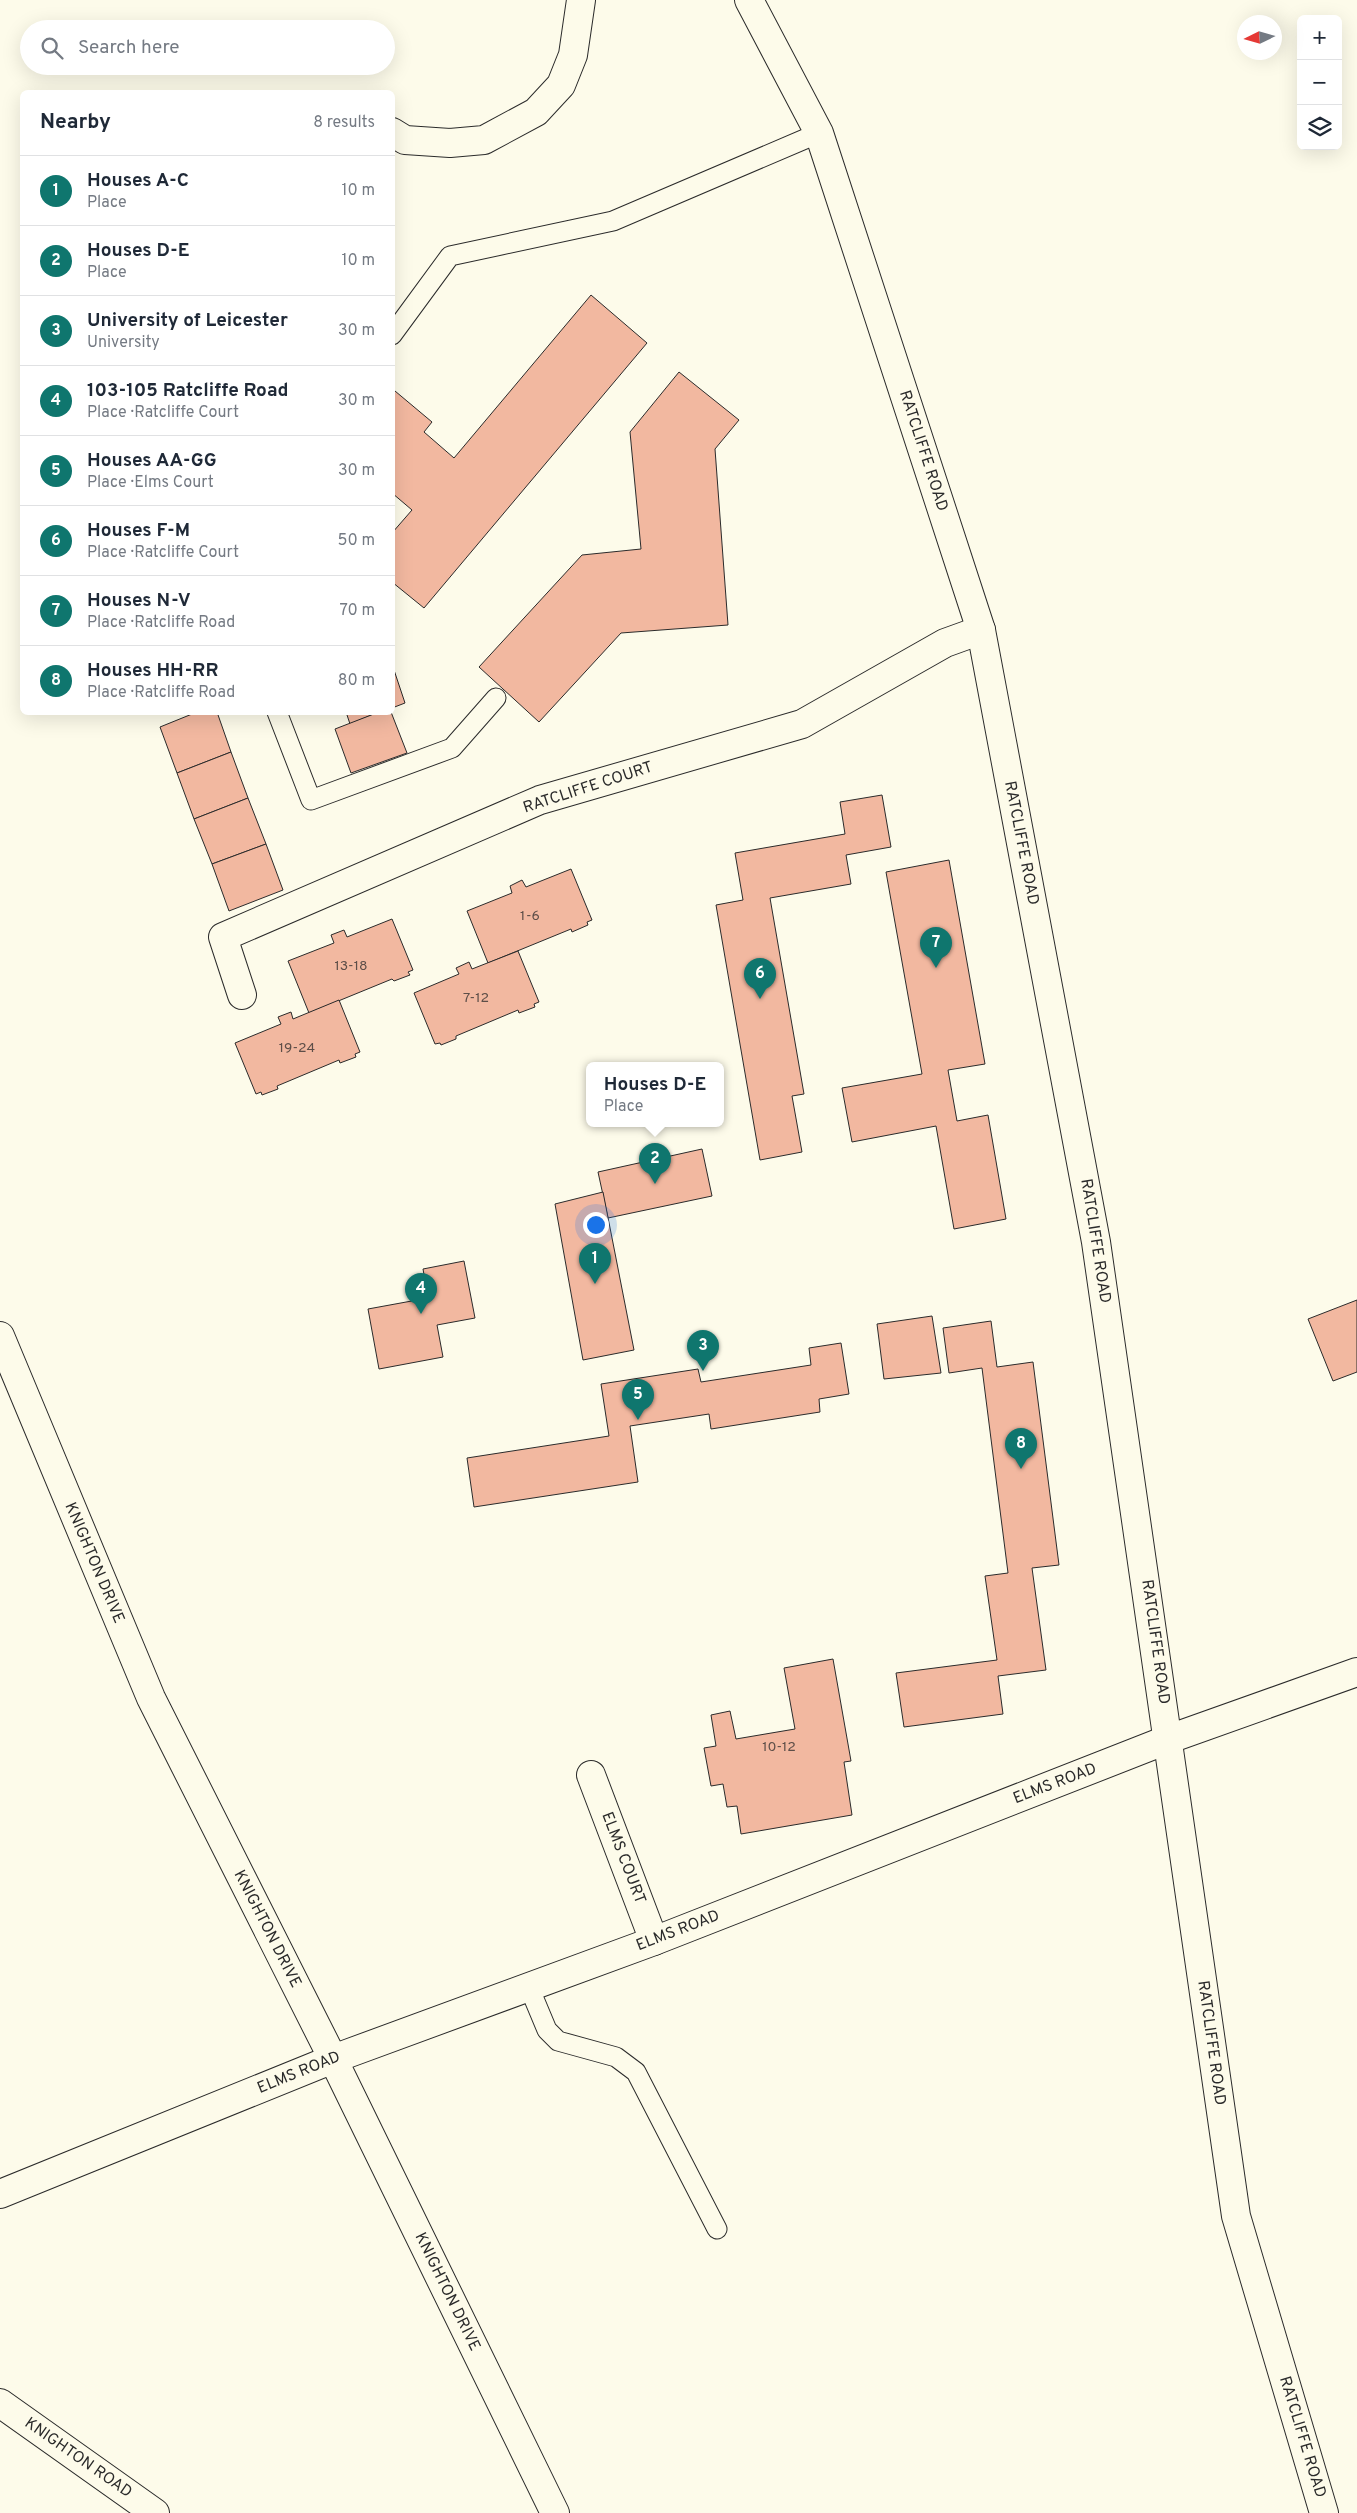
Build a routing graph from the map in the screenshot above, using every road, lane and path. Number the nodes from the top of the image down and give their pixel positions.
1 (581, 0) edge
2 (749, 0) edge
3 (819, 133) junction
4 (395, 134) edge
5 (395, 331) edge
6 (981, 630) junction
7 (496, 698) dead end
8 (278, 715) edge
9 (242, 995) dead end
10 (0, 1336) edge
11 (1357, 1672) edge
12 (1169, 1739) junction
13 (591, 1775) dead end
14 (654, 1941) junction
15 (529, 1987) junction
16 (333, 2059) junction
17 (0, 2194) edge
18 (717, 2228) dead end
19 (0, 2403) edge
20 (155, 2513) edge
21 (555, 2513) edge
22 (1324, 2513) edge

1 - 4 street
2 - 3 street, RATCLIFFE ROAD
3 - 5 lane
3 - 6 street, RATCLIFFE ROAD
6 - 9 street, RATCLIFFE COURT
6 - 12 street, RATCLIFFE ROAD
7 - 8 lane
10 - 16 street, KNIGHTON DRIVE
11 - 12 street, ELMS ROAD
12 - 14 street, ELMS ROAD
12 - 22 street, RATCLIFFE ROAD
13 - 14 street, ELMS COURT
14 - 15 street, ELMS ROAD
15 - 16 street, ELMS ROAD
15 - 18 lane
16 - 17 street, ELMS ROAD
16 - 21 street, KNIGHTON DRIVE
19 - 20 street, KNIGHTON ROAD

